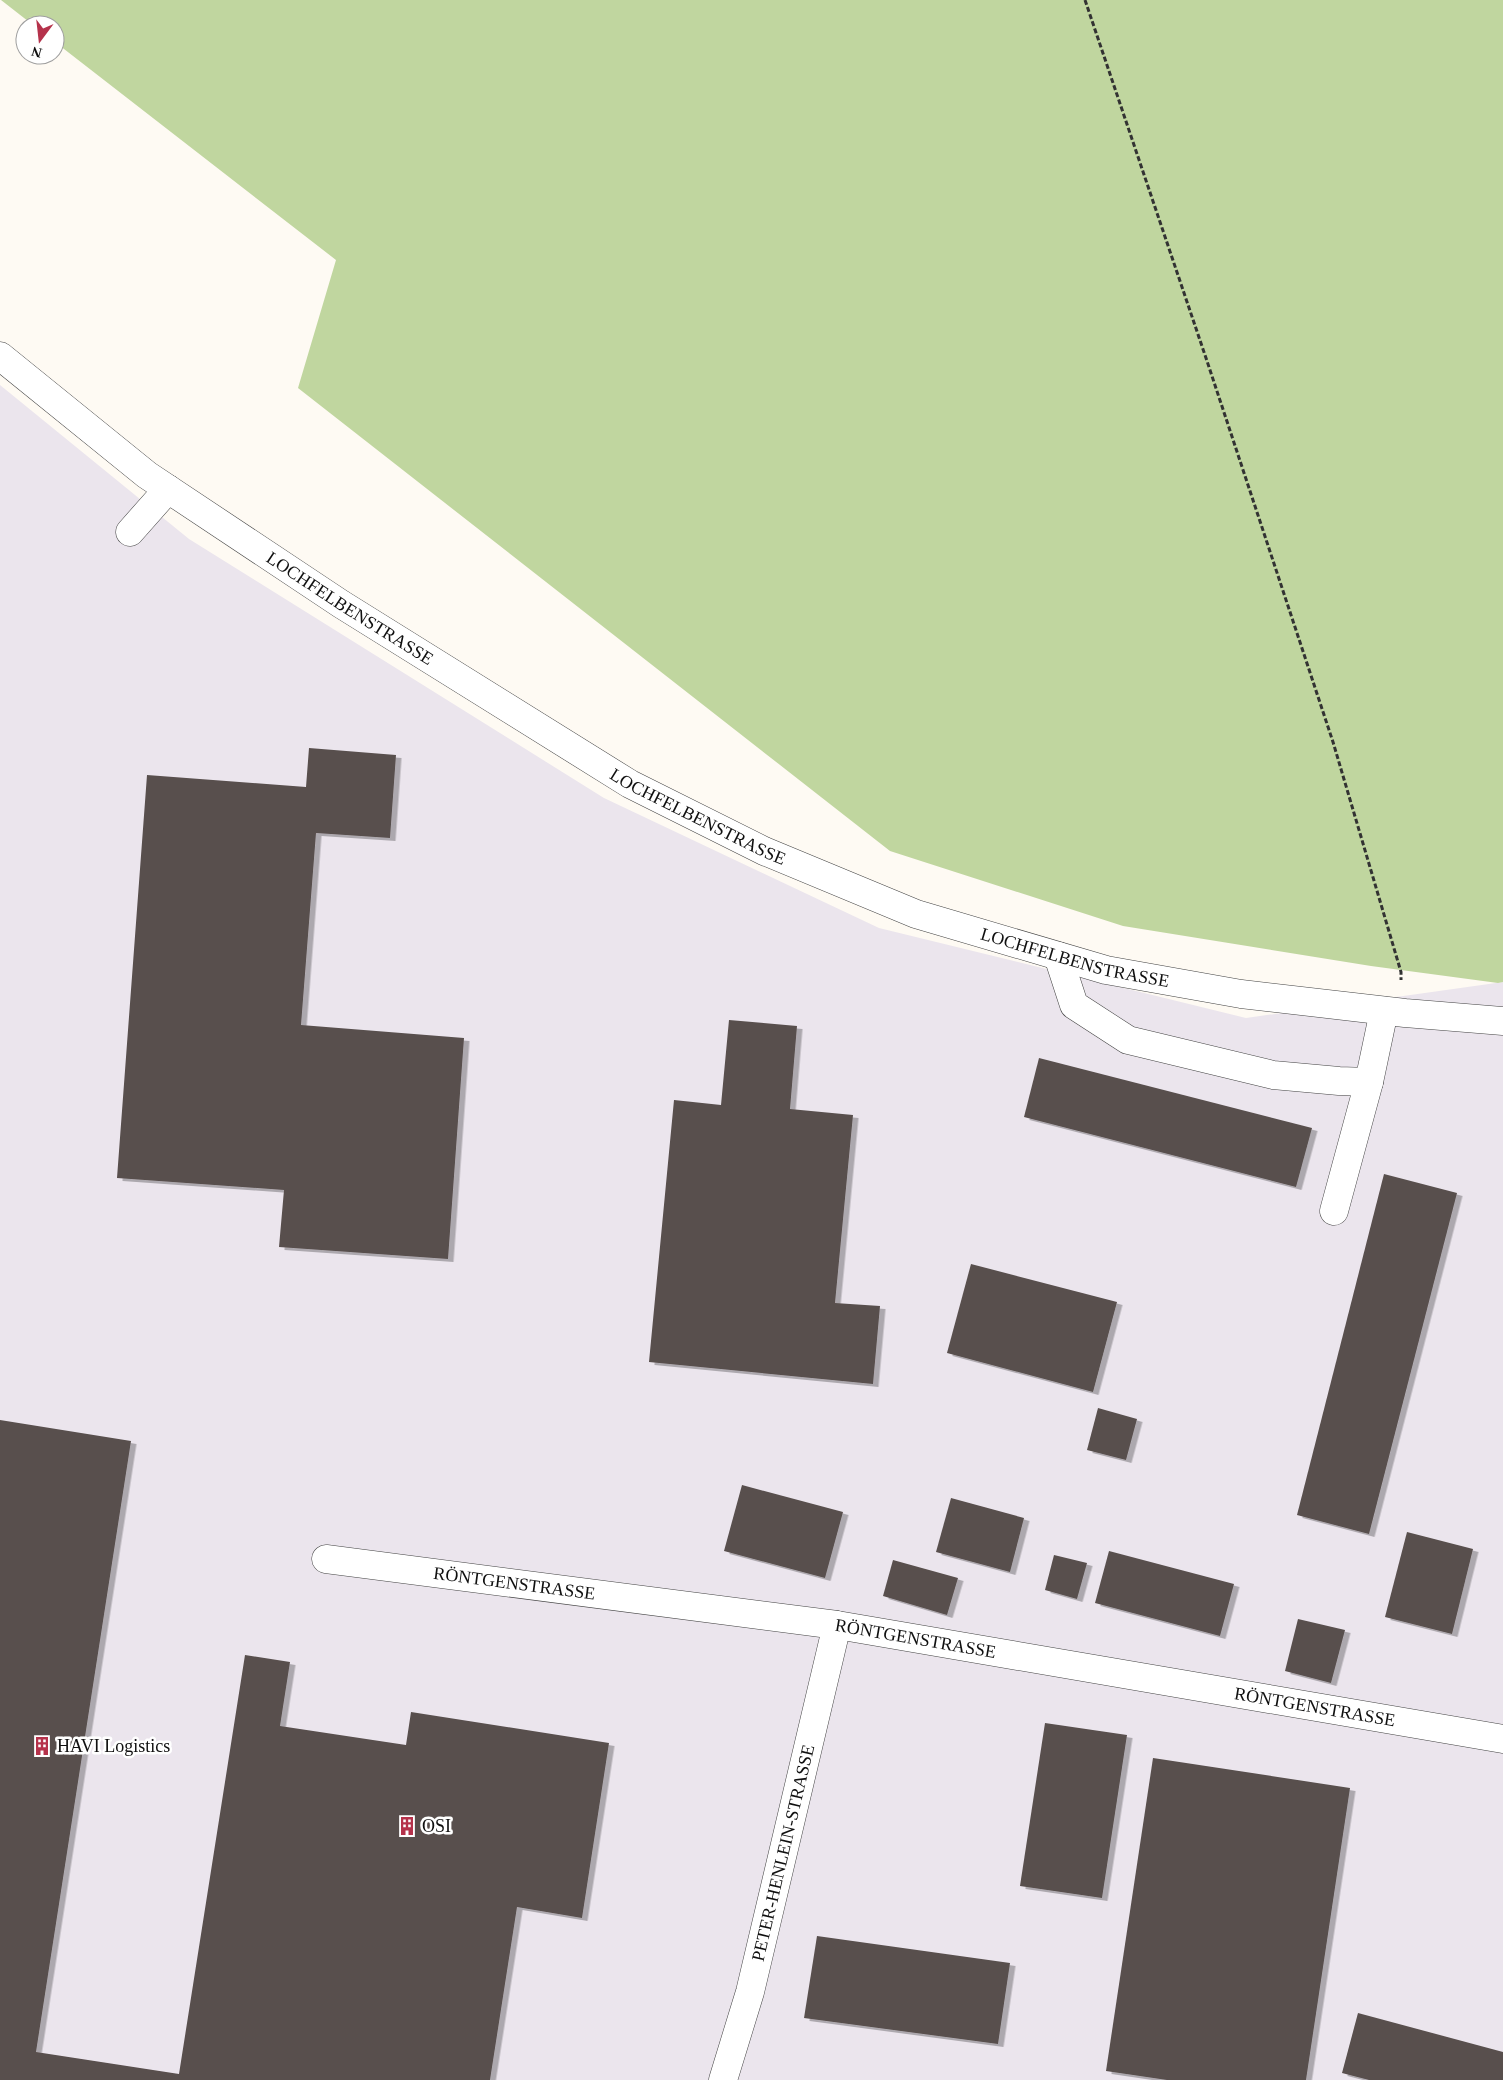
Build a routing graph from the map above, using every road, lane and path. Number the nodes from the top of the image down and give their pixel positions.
1 (1085, 0) edge
2 (0, 356) edge
3 (168, 489) junction
4 (130, 532) dead end
5 (1058, 956) junction
6 (1394, 1012) junction
7 (1503, 1021) edge
8 (1369, 1082) junction
9 (1334, 1211) dead end
10 (326, 1559) dead end
11 (837, 1625) junction
12 (1503, 1739) edge
13 (723, 2080) edge

1 - 6 path
2 - 3 street, LOCHFELBENSTRASSE
3 - 4 street
3 - 5 street, LOCHFELBENSTRASSE
5 - 6 street, LOCHFELBENSTRASSE
5 - 8 street
6 - 7 street, LOCHFELBENSTRASSE
6 - 8 street
8 - 9 street
10 - 11 street, RÖNTGENSTRASSE
11 - 12 street, RÖNTGENSTRASSE
11 - 13 street, PETER-HENLEIN-STRASSE

